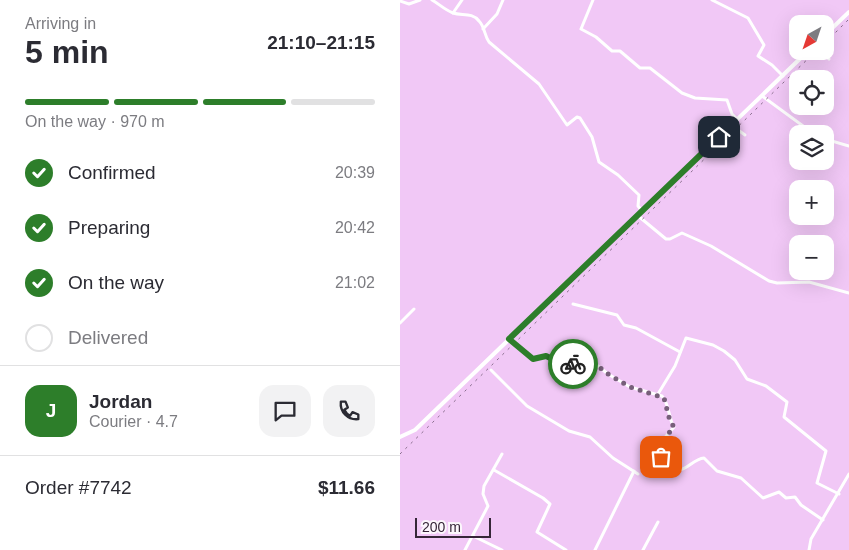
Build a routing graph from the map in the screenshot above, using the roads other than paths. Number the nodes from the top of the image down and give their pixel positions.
1 (420, 0) edge
2 (432, 0) edge
3 (462, 0) edge
4 (503, 0) edge
5 (593, 0) edge
6 (712, 0) edge
7 (400, 1) edge
8 (849, 12) edge
9 (453, 13) junction
10 (834, 26) edge
11 (483, 29) junction
12 (799, 60) edge
13 (782, 76) junction
14 (762, 96) junction
15 (737, 119) junction
16 (731, 125) junction
17 (802, 125) edge
18 (745, 135) dead end
19 (834, 142) edge
20 (849, 146) edge
21 (642, 210) junction
22 (637, 215) junction
23 (849, 293) edge
24 (573, 304) dead end
25 (414, 309) dead end
26 (400, 322) edge
27 (509, 339) junction
28 (680, 352) junction
29 (492, 370) dead end
30 (658, 394) junction
31 (400, 438) edge
32 (502, 454) dead end
33 (494, 470) junction
34 (634, 470) junction
35 (638, 474) dead end
36 (849, 474) edge
37 (839, 494) junction
38 (822, 520) junction
39 (658, 522) dead end
40 (473, 536) junction
41 (644, 549) edge
42 (465, 550) edge
43 (502, 550) edge
44 (566, 550) edge
45 (595, 550) edge
46 (648, 550) edge
47 (809, 550) edge

1 - 7 street
2 - 9 street
3 - 9 street
4 - 11 street
5 - 15 street
6 - 13 street
8 - 10 street
9 - 11 street
11 - 21 street
12 - 13 street
13 - 14 street
14 - 15 street
14 - 17 street
15 - 16 street
16 - 18 street
16 - 21 street
19 - 20 street
21 - 22 street
22 - 23 street
22 - 27 street
24 - 28 street
25 - 26 street
27 - 30 street
27 - 31 street
28 - 30 street
28 - 37 street
29 - 34 street
30 - 38 street
32 - 33 street
33 - 40 street
33 - 44 street
34 - 35 street
34 - 45 street
36 - 37 street
37 - 38 street
38 - 47 street
39 - 41 street
40 - 42 street
40 - 43 street
41 - 46 street

